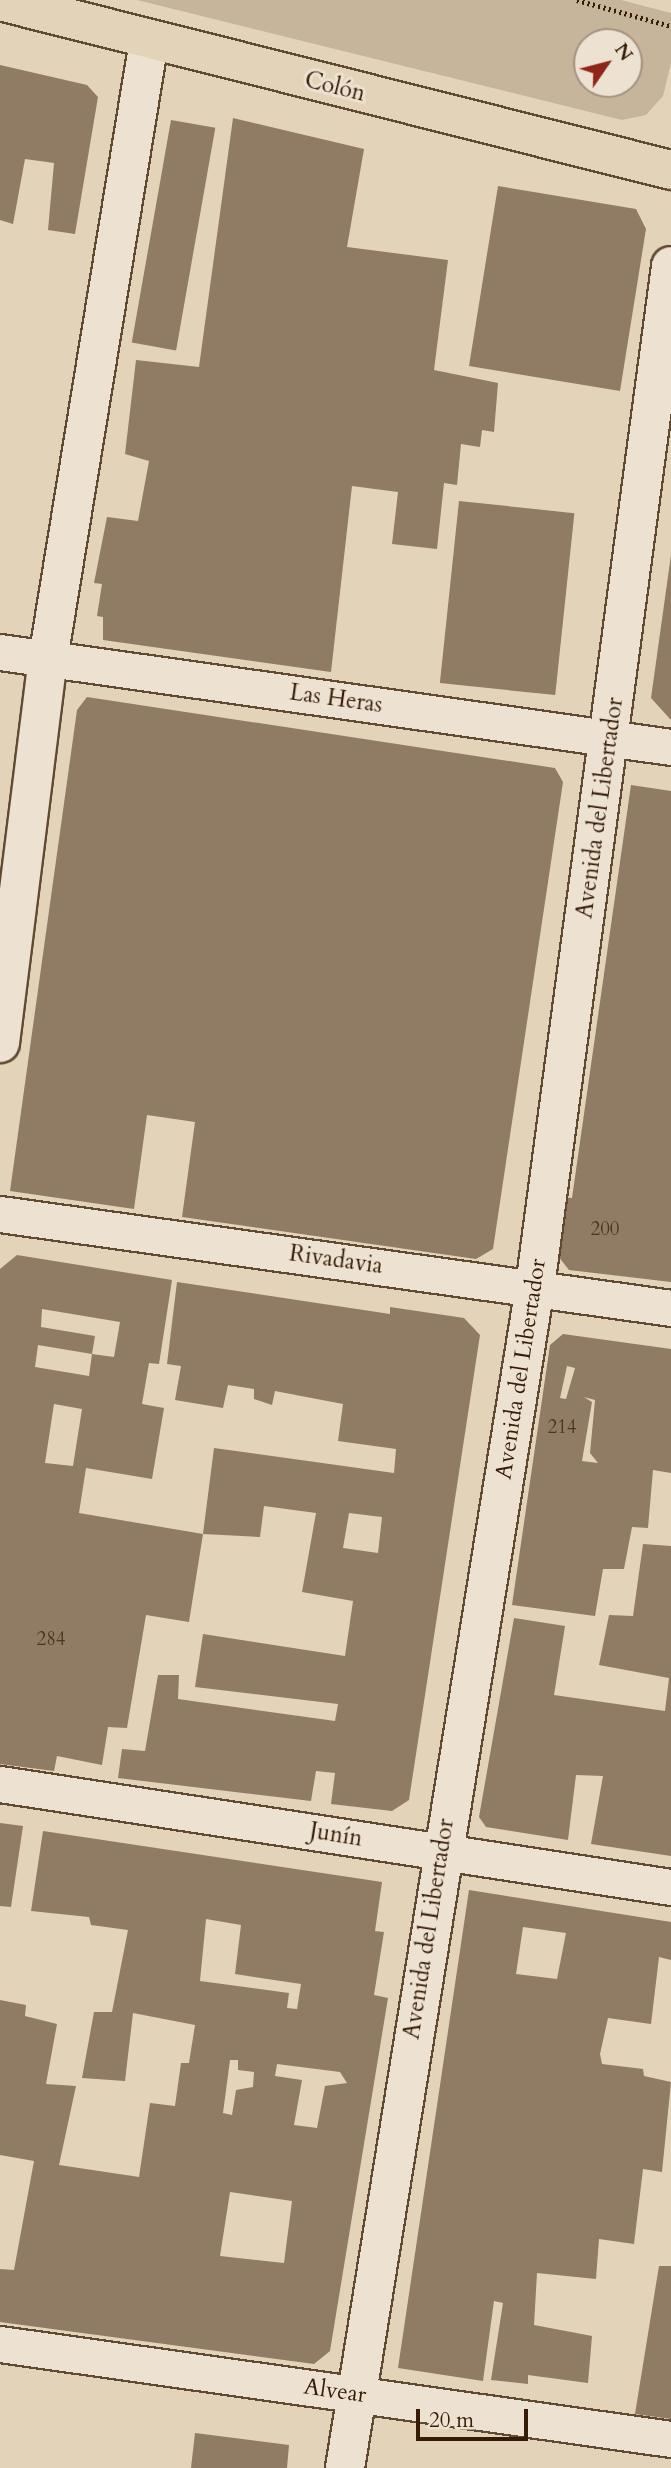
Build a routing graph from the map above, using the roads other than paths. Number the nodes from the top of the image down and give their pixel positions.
1 (0, 1) edge
2 (149, 41) junction
3 (671, 170) edge
4 (671, 266) edge
5 (0, 652) edge
6 (48, 659) junction
7 (609, 738) junction
8 (671, 747) edge
9 (0, 1043) edge
10 (0, 1214) edge
11 (535, 1287) junction
12 (671, 1308) edge
13 (0, 1784) edge
14 (441, 1851) junction
15 (671, 1887) edge
16 (0, 2344) edge
17 (358, 2395) junction
18 (671, 2439) edge
19 (345, 2468) edge

1 - 2 main road, Colón
2 - 3 main road, Colón
2 - 6 main road
4 - 7 main road, Avenida del Libertador
5 - 6 street, Las Heras
6 - 7 street, Las Heras
6 - 9 main road
7 - 8 street, Las Heras
7 - 11 main road, Avenida del Libertador
10 - 11 street, Rivadavia
11 - 12 street, Rivadavia
11 - 14 main road, Avenida del Libertador
13 - 14 street, Junín
14 - 15 street, Junín
14 - 17 main road, Avenida del Libertador
16 - 17 street, Alvear
17 - 18 street, Alvear
17 - 19 main road, Avenida del Libertador

